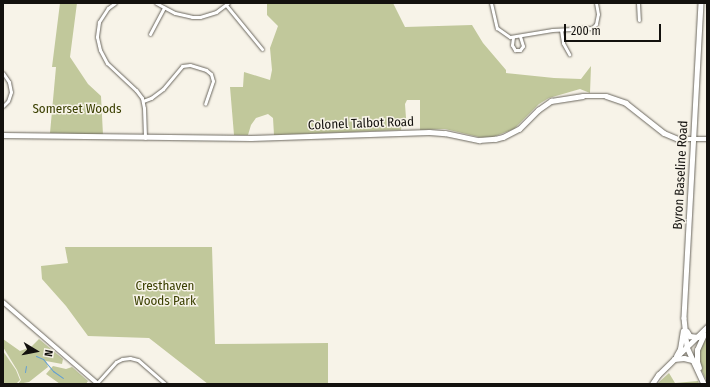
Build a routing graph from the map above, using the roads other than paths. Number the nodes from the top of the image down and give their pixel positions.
1 (115, 3) edge
2 (156, 3) edge
3 (491, 3) edge
4 (596, 3) edge
5 (638, 3) edge
6 (701, 3) edge
7 (227, 4) edge
8 (164, 8) junction
9 (638, 20) dead end
10 (561, 30) junction
11 (150, 34) dead end
12 (520, 36) junction
13 (513, 37) junction
14 (262, 49) dead end
15 (569, 54) dead end
16 (3, 73) edge
17 (144, 101) junction
18 (204, 104) dead end
19 (3, 106) edge
20 (3, 135) edge
21 (145, 138) junction
22 (693, 139) junction
23 (707, 139) edge
24 (3, 302) edge
25 (684, 318) junction
26 (707, 329) edge
27 (698, 337) junction
28 (687, 347) junction
29 (674, 359) junction
30 (692, 360) junction
31 (704, 383) edge
32 (98, 384) edge
33 (166, 384) edge
34 (652, 384) edge

1 - 17 street
2 - 8 street
3 - 13 street
4 - 10 street
5 - 9 street
6 - 22 main road, Byron Baseline Road
7 - 8 street
7 - 14 street
8 - 11 street
10 - 12 street
10 - 15 street
12 - 13 street
12 - 13 street
16 - 19 street
17 - 18 street
17 - 21 street
20 - 21 main road, Colonel Talbot Road
21 - 22 main road, Colonel Talbot Road
22 - 23 street
22 - 25 main road, Byron Baseline Road
24 - 32 street
25 - 27 main road
25 - 28 main road, Byron Baseline Road
25 - 29 main road
26 - 27 main road
26 - 31 main road
27 - 28 main road
28 - 29 main road
28 - 30 main road, Byron Baseline Road
29 - 30 main road
29 - 34 main road
30 - 31 main road, Byron Baseline Road
32 - 33 street

